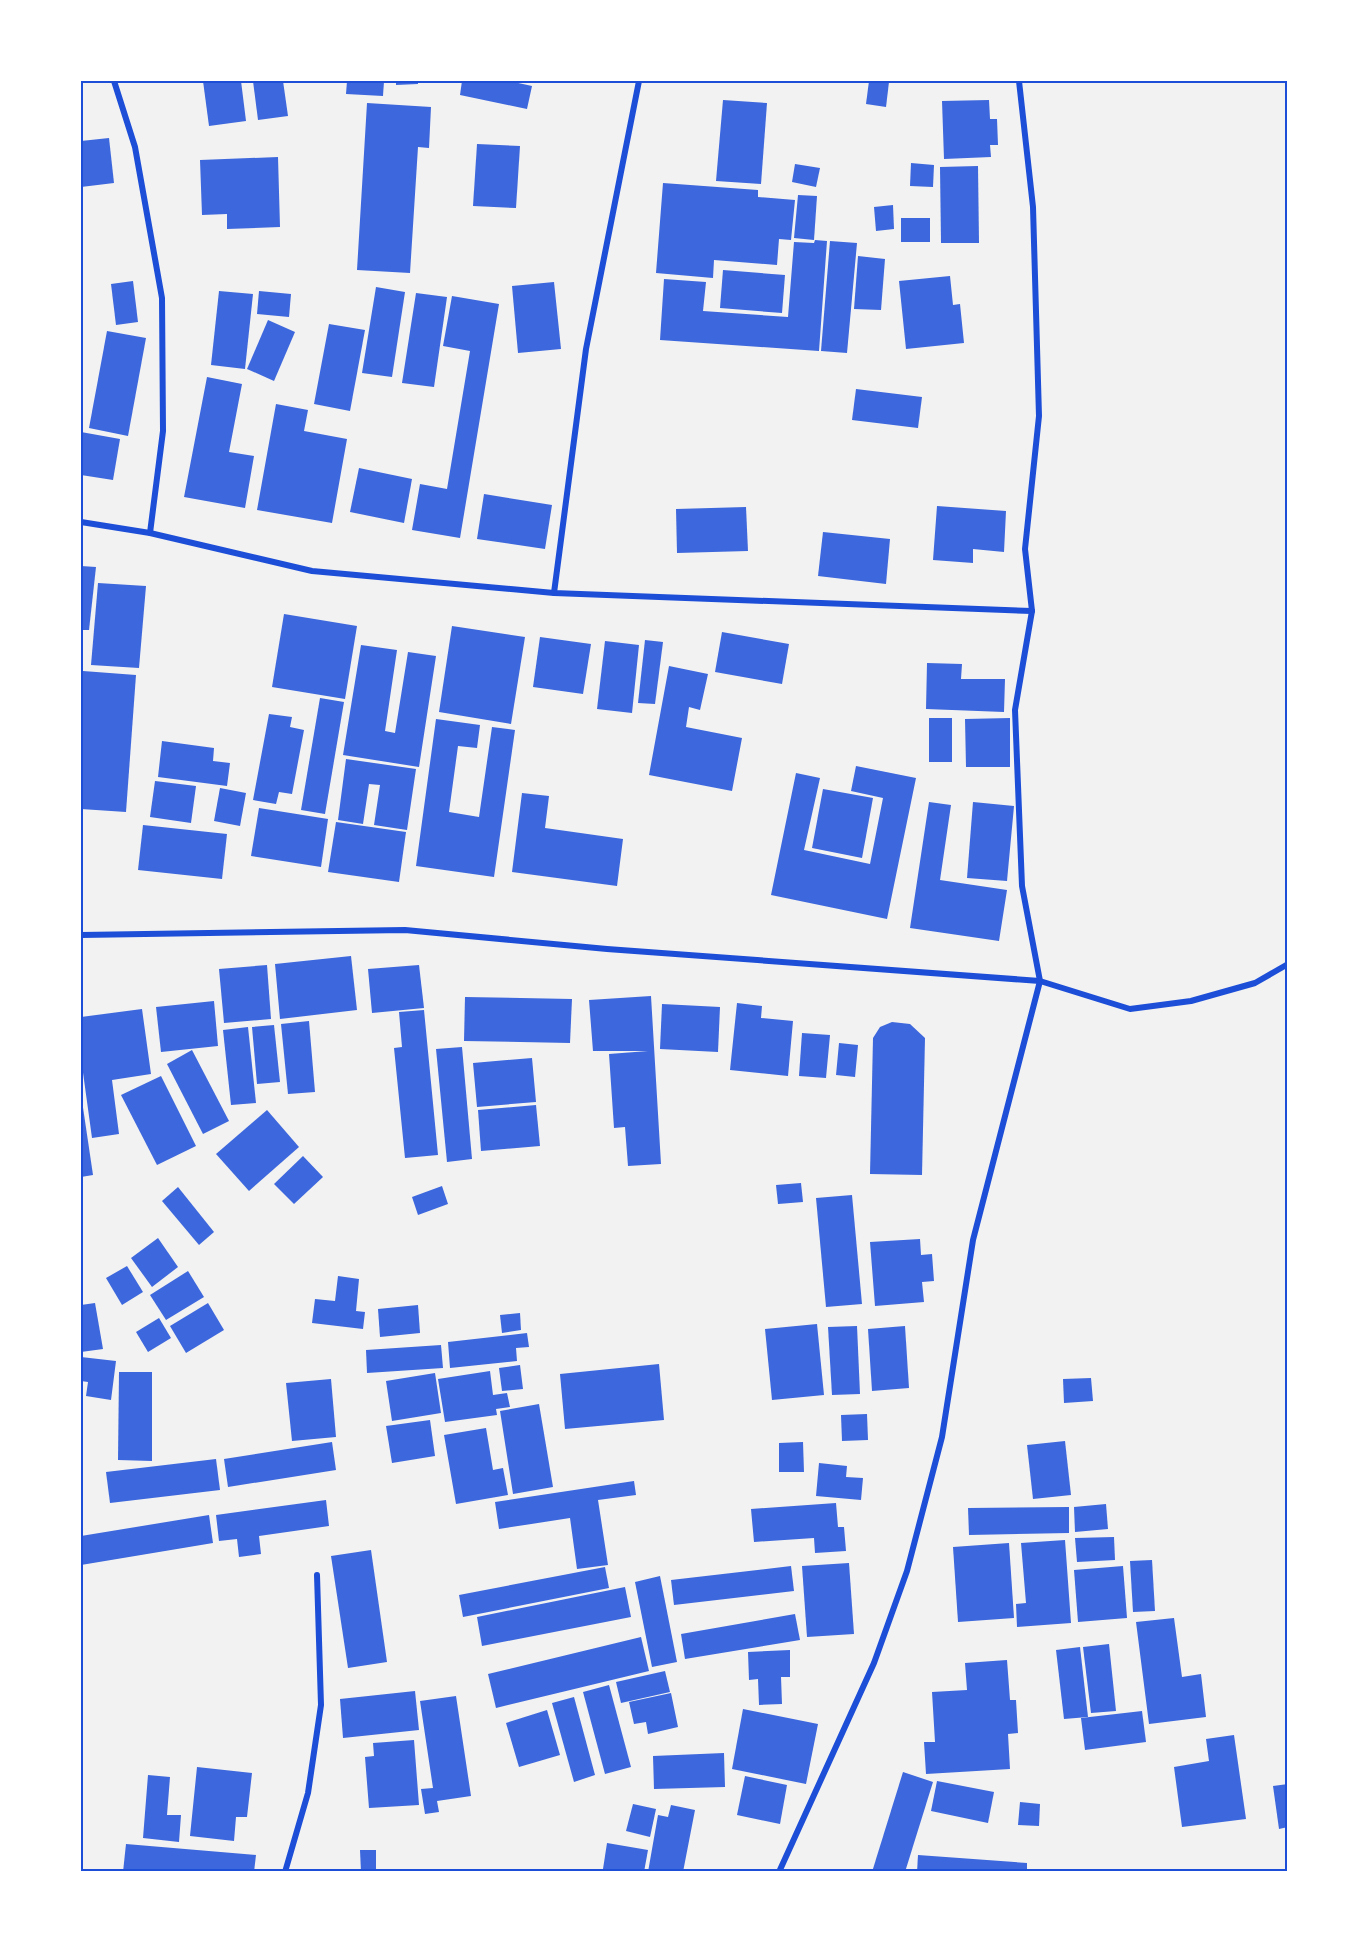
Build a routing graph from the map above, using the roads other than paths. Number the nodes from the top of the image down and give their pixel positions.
1 (114, 81) edge
2 (639, 81) edge
3 (1018, 81) edge
4 (81, 522) edge
5 (150, 533) junction
6 (554, 593) junction
7 (1032, 611) junction
8 (81, 935) edge
9 (1288, 964) edge
10 (1040, 981) junction
11 (317, 1575) dead end
12 (285, 1872) edge
13 (779, 1872) edge

1 - 5 street
2 - 6 street
3 - 7 street
4 - 5 street
5 - 6 street
6 - 7 street
7 - 10 street
8 - 10 street
9 - 10 street
10 - 13 street
11 - 12 street

